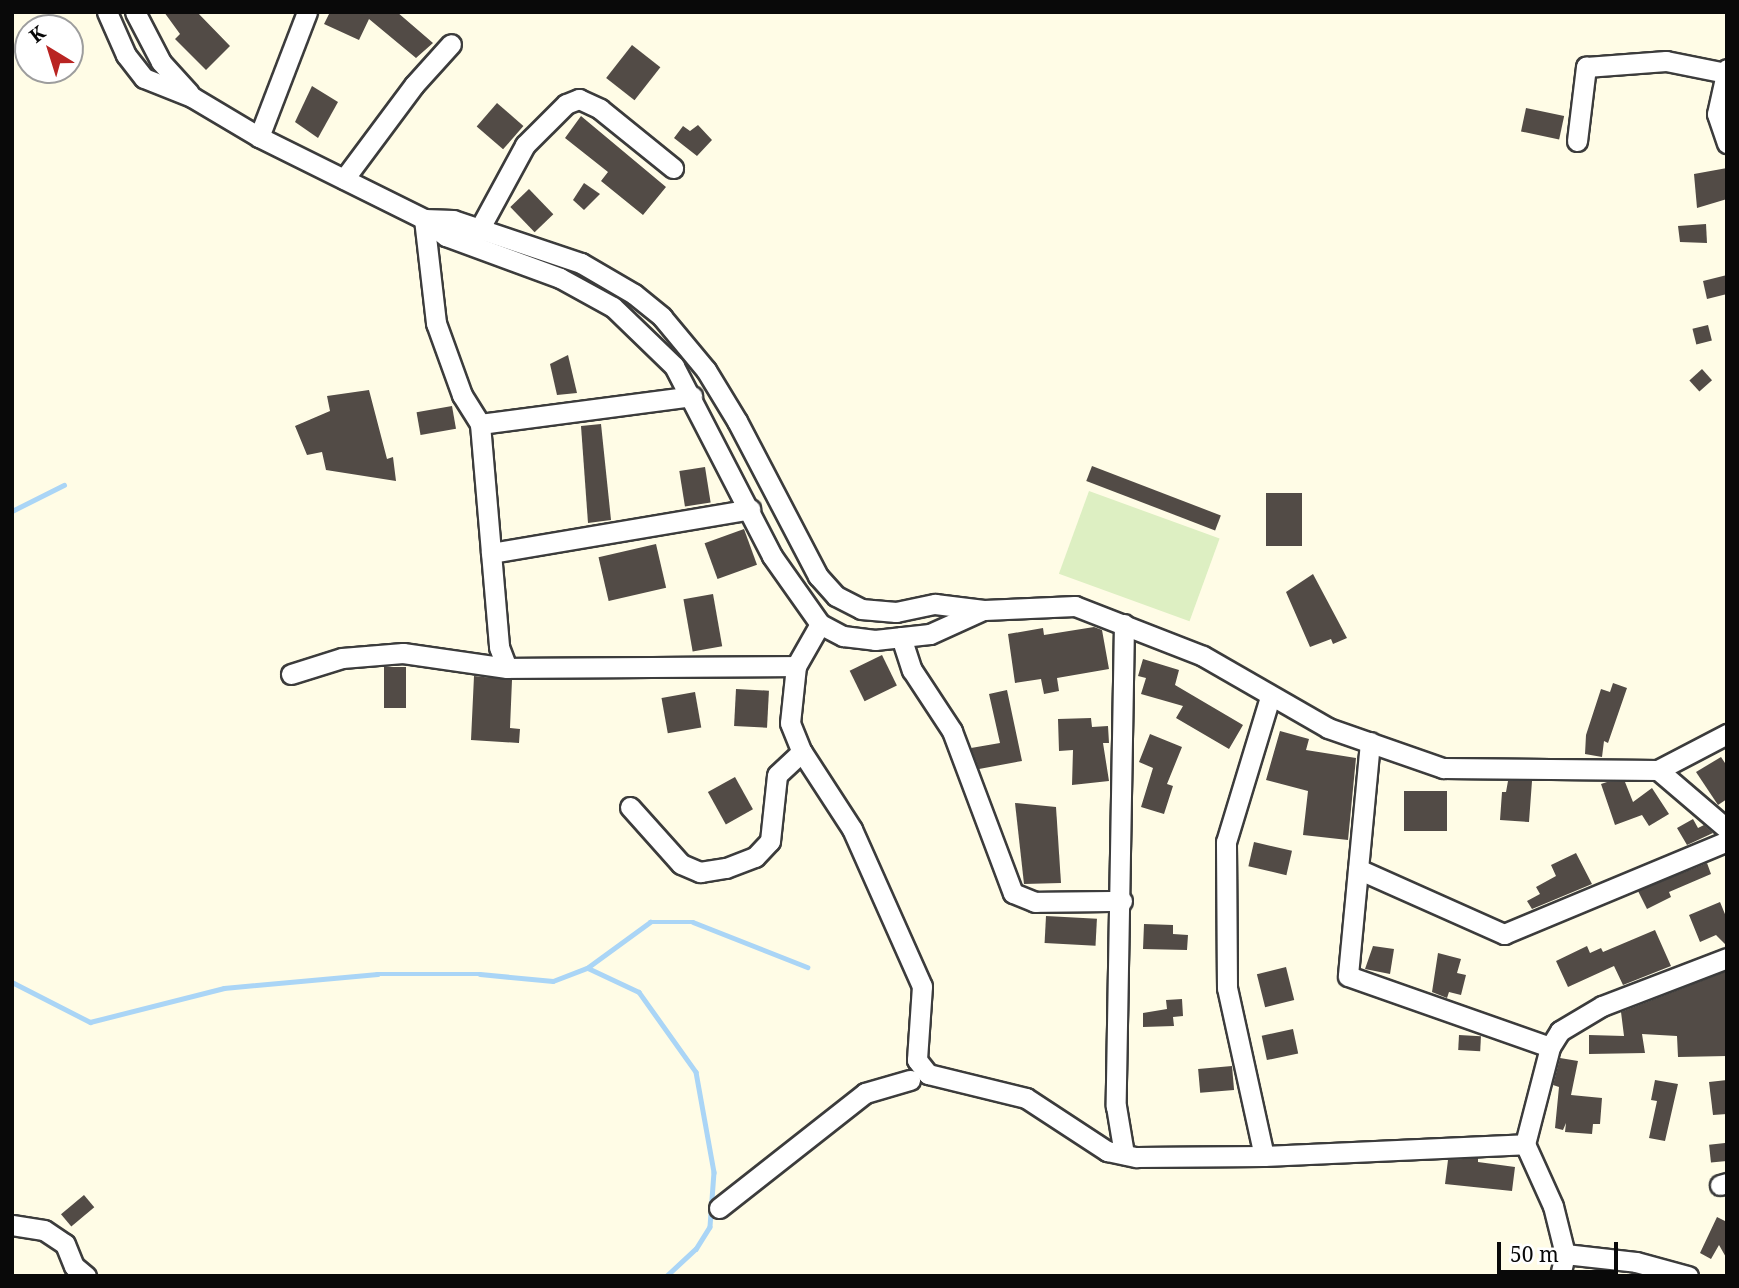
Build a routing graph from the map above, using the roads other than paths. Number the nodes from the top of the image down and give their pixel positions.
1 (107, 12) edge
2 (135, 12) edge
3 (307, 12) edge
4 (451, 44) dead end
5 (1726, 71) edge
6 (192, 97) junction
7 (259, 137) junction
8 (1577, 141) dead end
9 (1727, 143) edge
10 (673, 168) dead end
11 (344, 179) junction
12 (424, 219) junction
13 (478, 228) junction
14 (471, 248) junction
15 (692, 396) junction
16 (480, 424) junction
17 (750, 509) junction
18 (491, 553) junction
19 (984, 610) junction
20 (820, 624) junction
21 (1124, 624) junction
22 (901, 637) junction
23 (796, 666) junction
24 (507, 668) junction
25 (291, 674) dead end
26 (1270, 697) junction
27 (1727, 734) edge
28 (1370, 742) junction
29 (802, 752) junction
30 (1658, 770) junction
31 (630, 807) dead end
32 (1727, 829) edge
33 (1727, 841) edge
34 (1358, 869) junction
35 (1122, 901) junction
36 (1727, 958) edge
37 (1550, 1047) junction
38 (918, 1071) junction
39 (1525, 1144) junction
40 (1124, 1154) junction
41 (1264, 1156) junction
42 (719, 1208) dead end
43 (12, 1225) edge
44 (1565, 1254) junction
45 (86, 1276) edge
46 (1560, 1276) edge
47 (1688, 1276) edge

1 - 6 street
2 - 6 street
3 - 7 street
4 - 11 street
5 - 8 street
5 - 9 street
6 - 7 street
7 - 11 street
10 - 13 street
11 - 12 street
12 - 13 street
12 - 14 street
12 - 16 street
13 - 14 street
13 - 19 street
14 - 15 street
15 - 16 street
15 - 17 street
16 - 18 street
17 - 18 street
17 - 20 street
18 - 24 street
19 - 21 street
19 - 22 street
20 - 22 street
20 - 23 street
21 - 26 street
21 - 35 street
22 - 35 street
23 - 24 street
23 - 29 street
24 - 25 street
26 - 28 street
26 - 41 street
27 - 30 street
28 - 30 street
28 - 34 street
29 - 31 street
29 - 38 street
30 - 32 street
33 - 34 street
34 - 37 street
35 - 40 street
36 - 37 street
37 - 39 street
38 - 40 street
38 - 42 street
39 - 41 street
39 - 44 street
40 - 41 street
43 - 45 street
44 - 46 street
44 - 47 street

